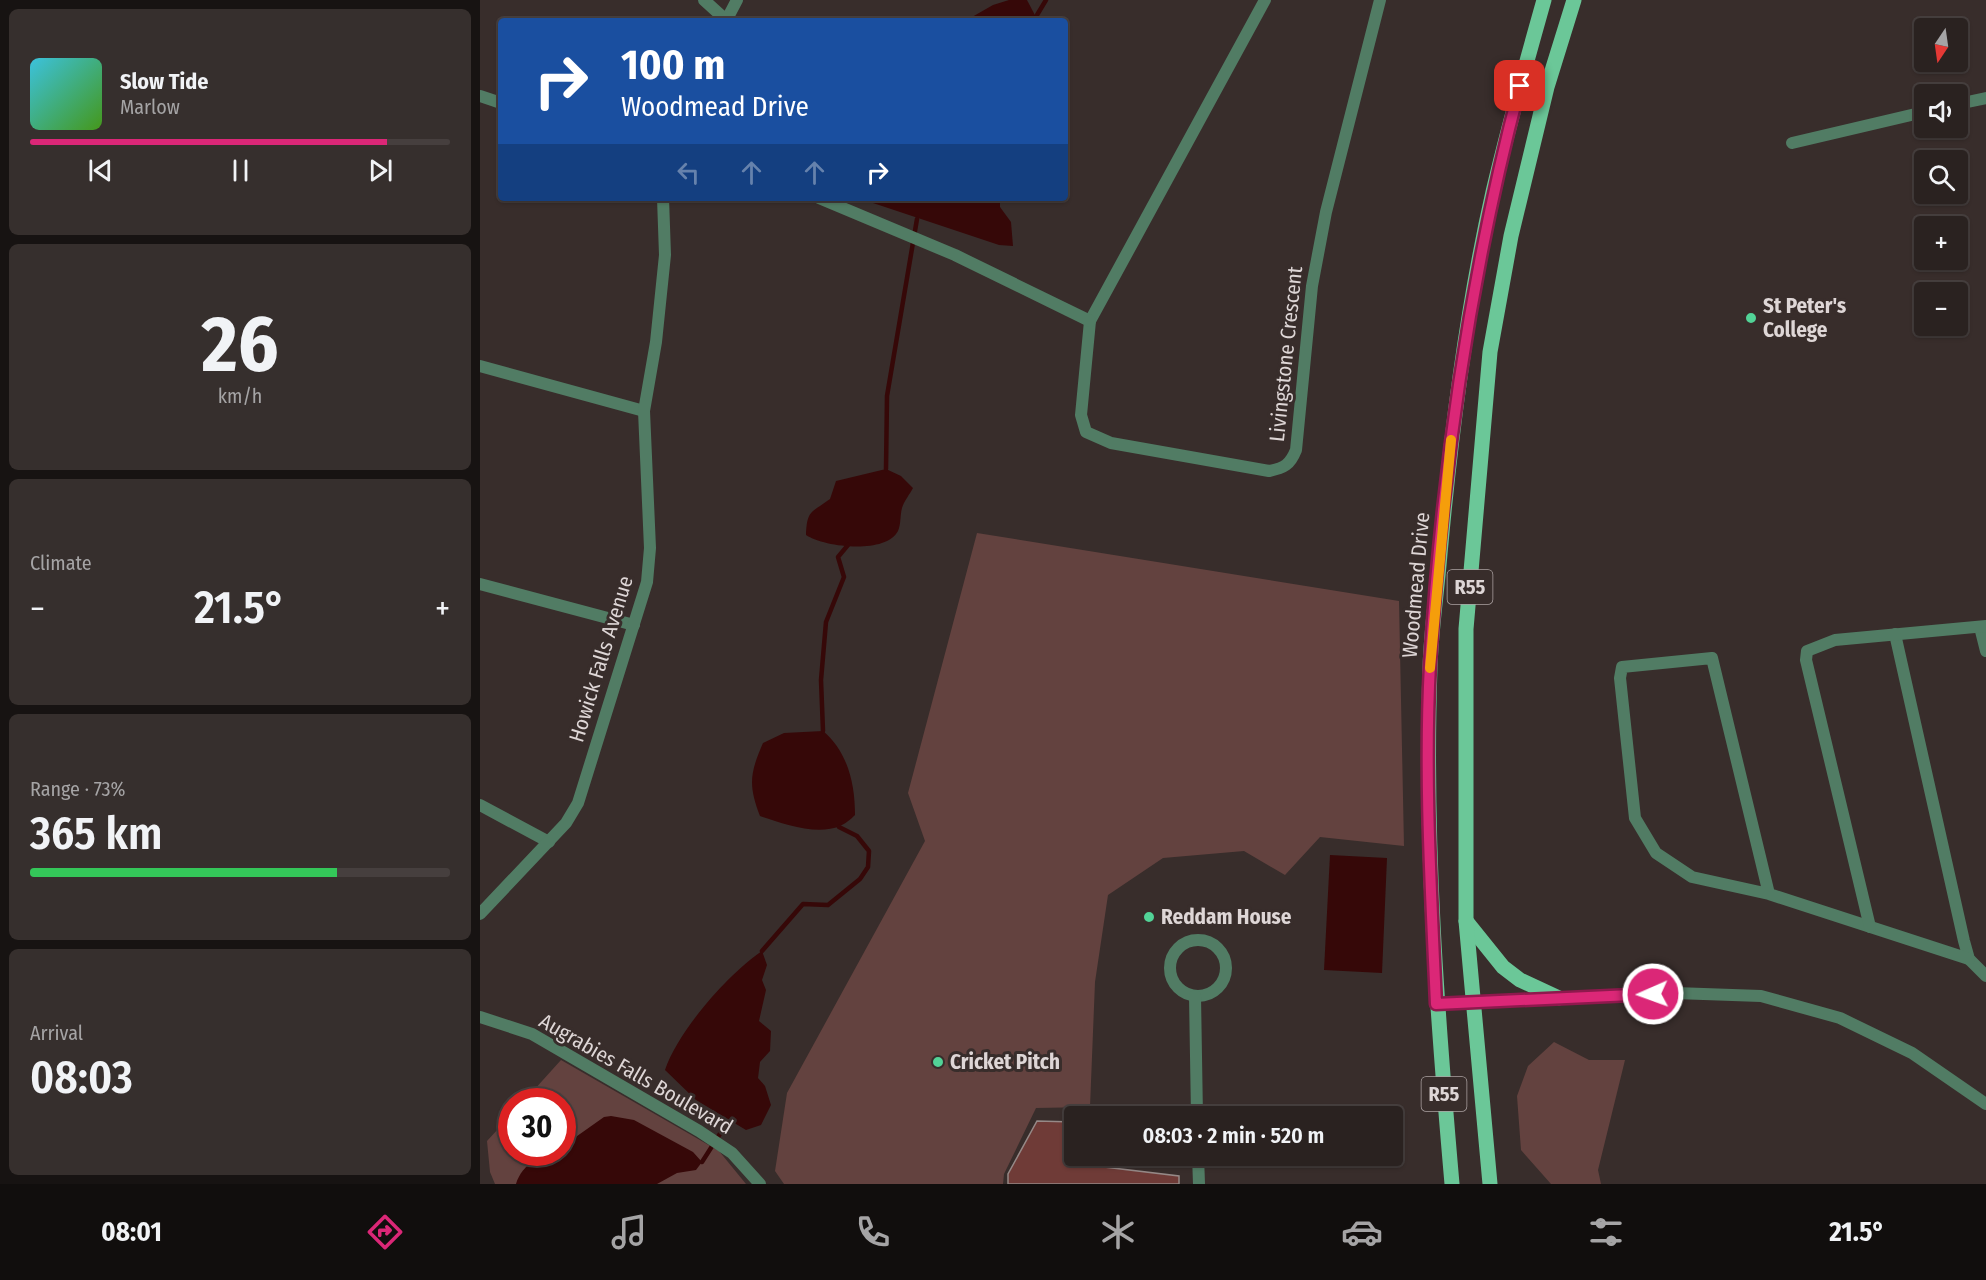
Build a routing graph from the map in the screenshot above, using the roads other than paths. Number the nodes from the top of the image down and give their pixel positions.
1 (704, 0) edge
2 (737, 0) edge
3 (1264, 0) edge
4 (1380, 0) edge
5 (1544, 0) edge
6 (1574, 0) edge
7 (723, 18) edge
8 (728, 18) edge
9 (480, 96) edge
10 (1986, 98) edge
11 (498, 102) edge
12 (1968, 102) edge
13 (1914, 114) edge
14 (1792, 143) dead end
15 (663, 201) edge
16 (826, 201) edge
17 (1090, 321) junction
18 (480, 366) edge
19 (644, 411) junction
20 (480, 584) edge
21 (633, 626) junction
22 (1983, 626) edge
23 (1895, 634) junction
24 (1986, 651) edge
25 (480, 805) edge
26 (549, 842) junction
27 (1769, 894) junction
28 (480, 914) edge
29 (1466, 921) junction
30 (1870, 927) junction
31 (1969, 959) junction
32 (1986, 976) edge
33 (1195, 996) junction
34 (1559, 998) junction
35 (1472, 1002) junction
36 (1436, 1004) junction
37 (480, 1017) edge
38 (1986, 1104) edge
39 (1197, 1106) edge
40 (1198, 1166) edge
41 (760, 1184) edge
42 (1199, 1184) edge
43 (1452, 1184) edge
44 (1490, 1184) edge

1 - 7 street
2 - 8 street
3 - 17 street, Livingstone Crescent
4 - 17 street, Livingstone Crescent
5 - 36 main road, Woodmead Drive / R55
6 - 29 main road, R55
9 - 11 street
10 - 12 street
13 - 14 street
15 - 19 street, Howick Falls Avenue
16 - 17 street
18 - 19 street
19 - 21 street, Howick Falls Avenue
20 - 21 street
21 - 26 street, Howick Falls Avenue
22 - 23 street
22 - 24 street
23 - 30 street
23 - 31 street
25 - 26 street
26 - 28 street, Howick Falls Avenue
27 - 27 street
27 - 30 street
29 - 34 main road
29 - 35 main road, R55
30 - 31 street
31 - 32 street
33 - 33 street
33 - 39 street
34 - 35 street
34 - 38 street
35 - 36 street
35 - 44 main road, R55
36 - 43 main road, Woodmead Drive / R55
37 - 41 street, Augrabies Falls Boulevard
40 - 42 street

